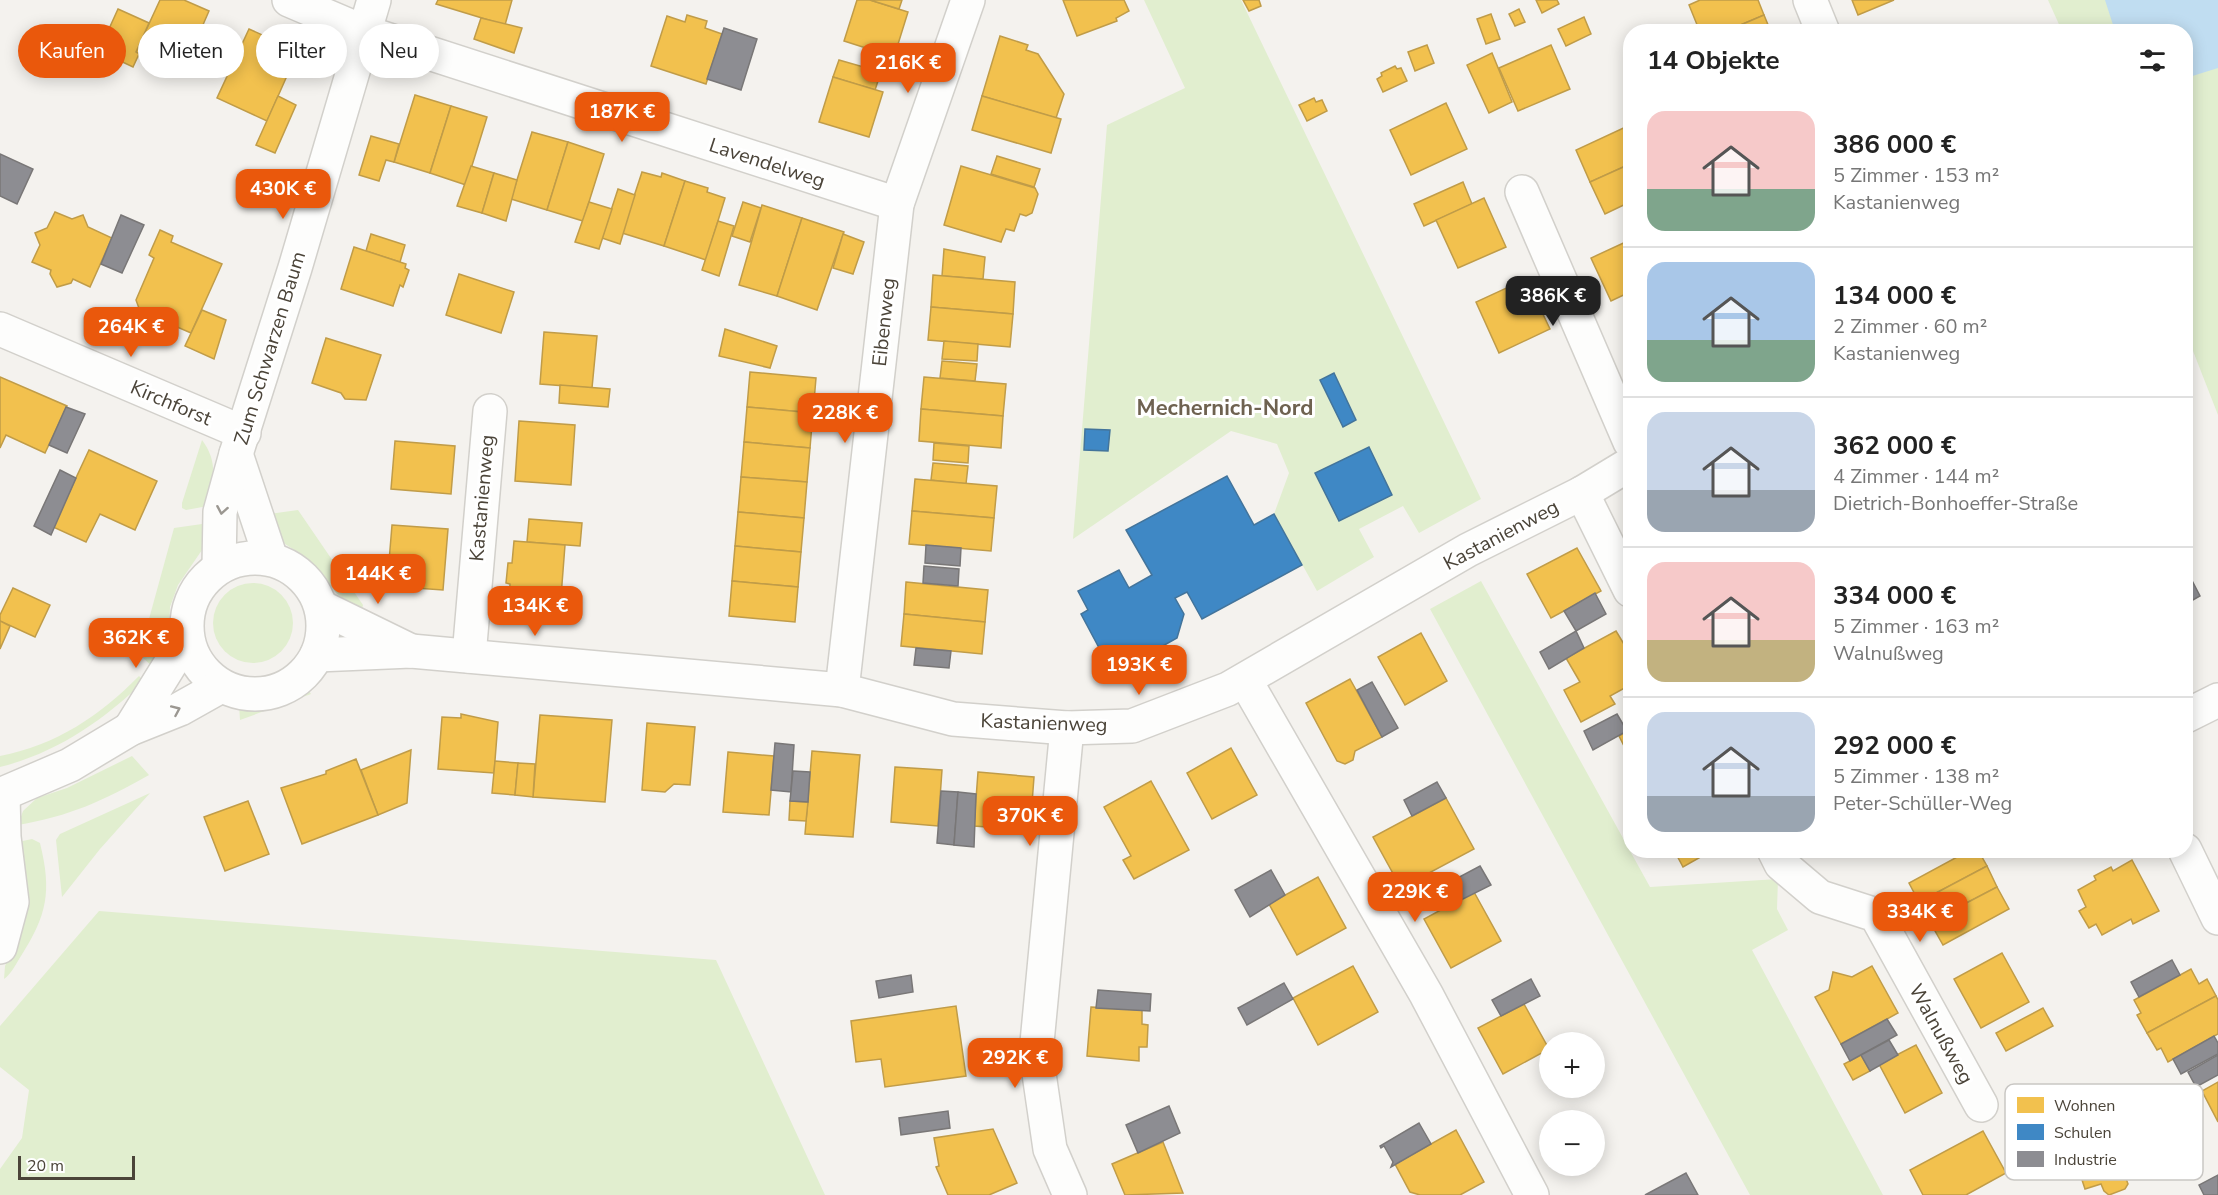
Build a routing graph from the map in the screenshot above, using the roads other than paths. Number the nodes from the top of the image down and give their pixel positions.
1 (289, 0) edge
2 (374, 0) edge
3 (968, 0) edge
4 (1810, 0) edge
5 (366, 24) edge
6 (1820, 24) edge
7 (359, 30) edge
8 (359, 49) edge
9 (439, 56) edge
10 (1522, 192) dead end
11 (897, 204) junction
12 (0, 329) edge
13 (490, 411) dead end
14 (1623, 426) edge
15 (240, 443) junction
16 (1623, 468) edge
17 (1582, 493) junction
18 (271, 559) junction
19 (219, 567) junction
20 (1623, 576) edge
21 (321, 607) junction
22 (187, 637) junction
23 (411, 651) junction
24 (317, 655) junction
25 (469, 656) junction
26 (1245, 680) junction
27 (221, 686) junction
28 (842, 690) junction
29 (2218, 700) edge
30 (2193, 712) edge
31 (1067, 728) junction
32 (129, 729) junction
33 (1, 795) edge
34 (1778, 858) edge
35 (2189, 858) edge
36 (2218, 918) edge
37 (0, 947) edge
38 (1981, 1105) dead end
39 (1070, 1195) edge
40 (1532, 1195) edge

1 - 7 street, Lavendelweg
2 - 5 street, Zum Schwarzen Baum
3 - 11 street, Eibenweg
4 - 6 street
8 - 15 street, Zum Schwarzen Baum
9 - 11 street, Lavendelweg
10 - 14 street
11 - 28 street, Eibenweg
12 - 15 street, Kirchforst
13 - 25 street, Kastanienweg
15 - 18 street, Zum Schwarzen Baum
15 -> 19 street, Zum Schwarzen Baum
16 - 17 street, Kastanienweg
17 - 20 street
17 - 26 street, Kastanienweg
18 - 19 street
18 - 21 street
19 - 22 street
21 - 23 street, Kastanienweg
21 - 24 street
22 - 27 street
22 - 32 street
23 - 24 street, Kastanienweg
23 - 25 street, Kastanienweg
24 - 27 street
25 - 28 street, Kastanienweg
26 - 31 street, Kastanienweg
26 - 40 street
32 -> 27 street
28 - 31 street, Kastanienweg
29 - 30 street
31 - 39 street
32 - 33 street
33 - 37 street
34 - 38 street, Walnußweg
35 - 36 street

